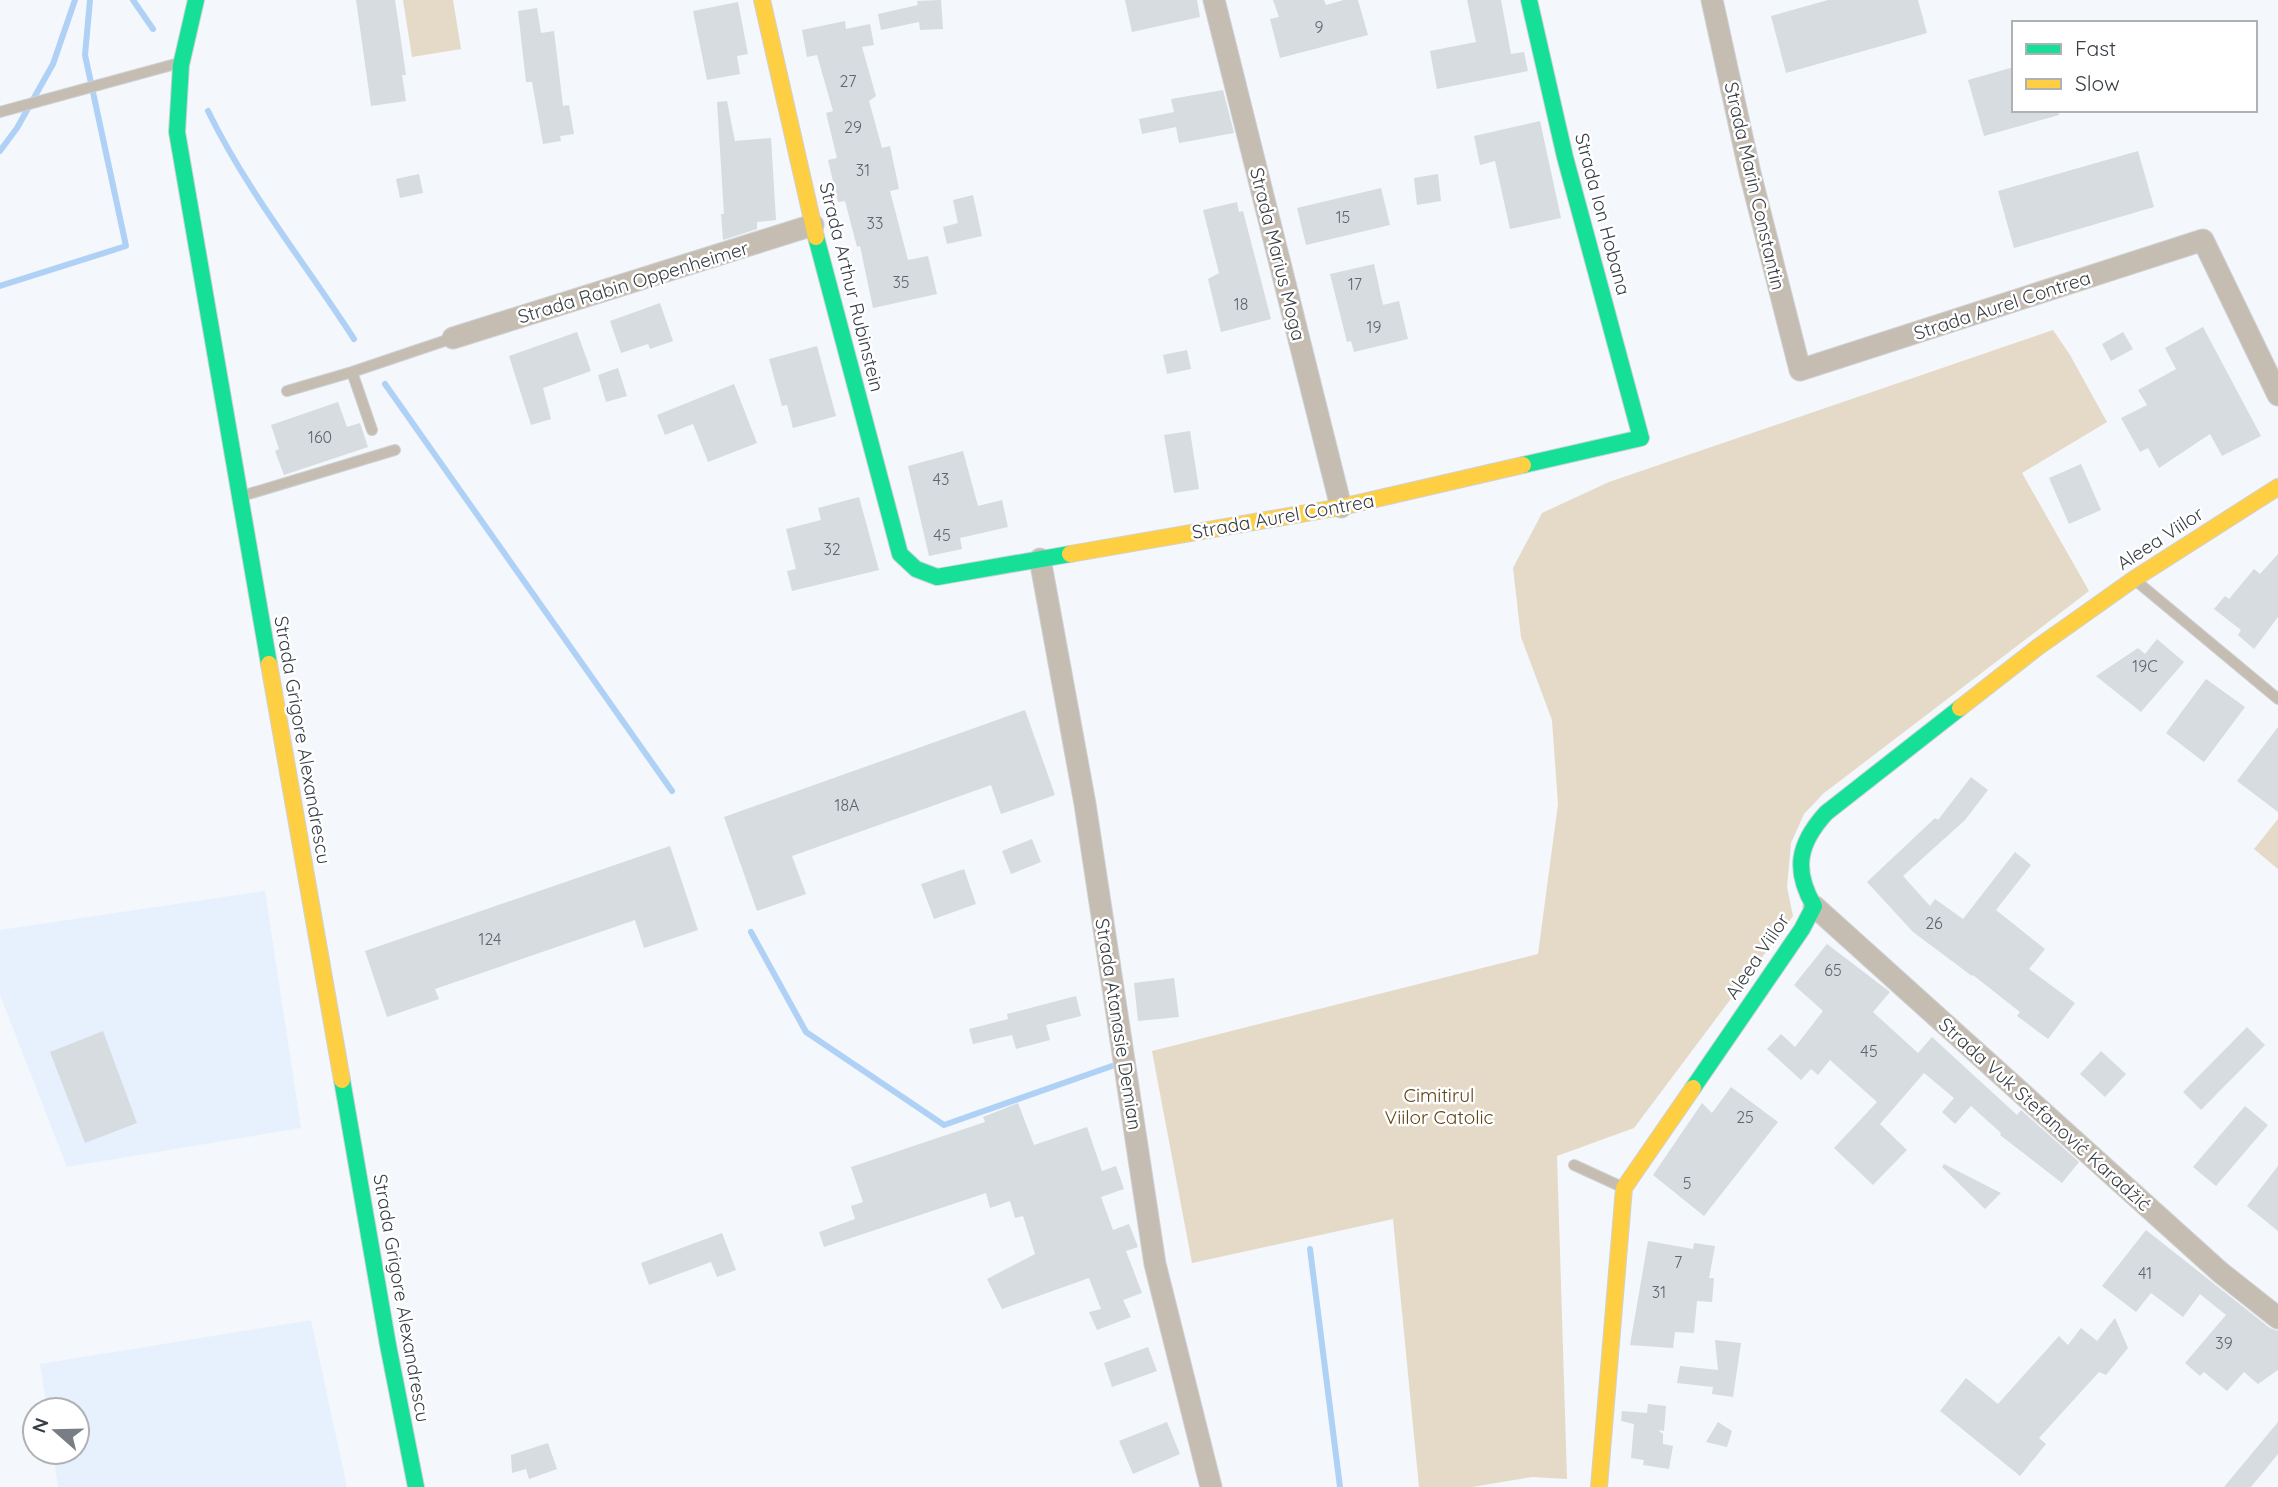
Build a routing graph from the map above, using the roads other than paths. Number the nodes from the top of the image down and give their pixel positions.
1 (196, 0) edge
2 (762, 0) edge
3 (1214, 0) edge
4 (1529, 0) edge
5 (1712, 0) edge
6 (181, 62) junction
7 (0, 112) edge
8 (813, 225) junction
9 (453, 338) joint
10 (1800, 370) joint
11 (352, 372) junction
12 (286, 391) dead end
13 (2278, 395) edge
14 (372, 430) dead end
15 (1641, 438) joint
16 (395, 450) dead end
17 (2278, 487) edge
18 (240, 496) junction
19 (1341, 507) junction
20 (1040, 559) junction
21 (922, 574) joint
22 (2134, 579) junction
23 (2278, 699) edge
24 (1814, 906) junction
25 (1574, 1165) dead end
26 (1623, 1188) junction
27 (2278, 1318) edge
28 (416, 1487) edge
29 (1211, 1487) edge
30 (1599, 1487) edge

1 - 6 street, Strada Grigore Alexandrescu
2 - 8 street, Strada Arthur Rubinstein
3 - 19 street, Strada Marius Moga
4 - 15 street, Strada Ion Hobana
5 - 10 street, Strada Marin Constantin
6 - 7 lane
6 - 18 street, Strada Grigore Alexandrescu
8 - 9 street, Strada Rabin Oppenheimer
8 - 21 street, Strada Arthur Rubinstein
9 - 11 lane
10 - 13 street, Strada Aurel Contrea
11 - 12 lane
11 - 14 lane
15 - 19 street, Strada Aurel Contrea
16 - 18 lane
17 - 22 street, Aleea Viilor
18 - 28 street, Strada Grigore Alexandrescu
19 - 20 street, Strada Aurel Contrea
20 - 21 street, Strada Aurel Contrea
20 - 29 street, Strada Atanasie Demian
22 - 23 lane
22 - 24 street, Aleea Viilor
24 - 26 street, Aleea Viilor
24 - 27 street, Strada Vuk Stefanović Karadžić
25 - 26 lane
26 - 30 street

